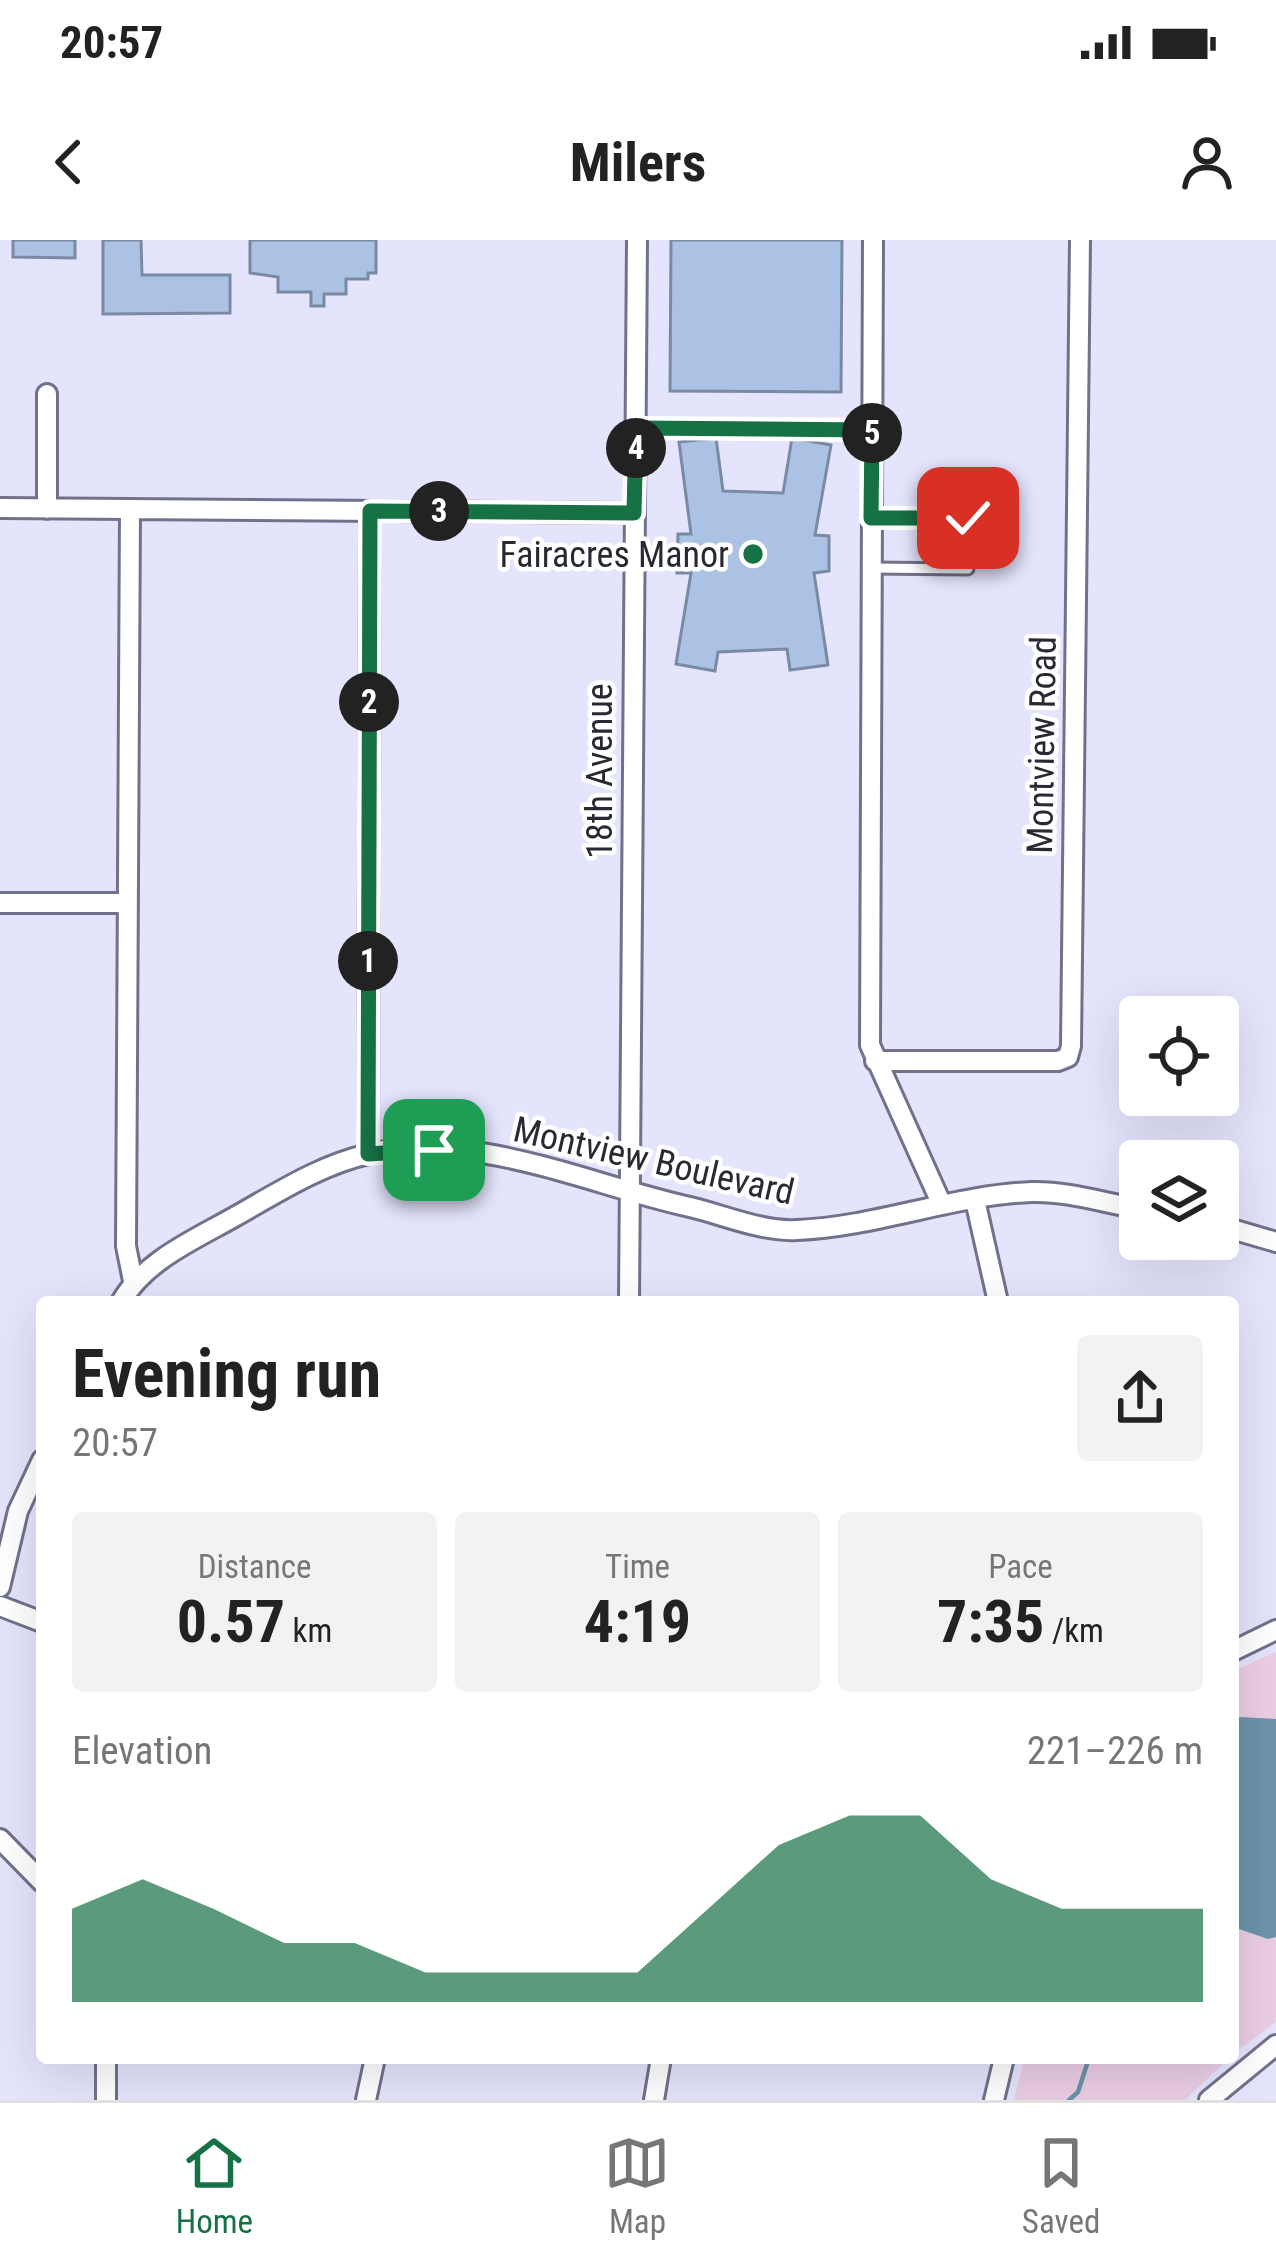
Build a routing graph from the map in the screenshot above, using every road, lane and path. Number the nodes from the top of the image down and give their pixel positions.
1 (637, 240) edge
2 (873, 240) edge
3 (1080, 240) edge
4 (47, 394) dead end
5 (636, 428) junction
6 (872, 430) junction
7 (0, 508) edge
8 (47, 508) junction
9 (130, 510) junction
10 (370, 511) junction
11 (634, 513) junction
12 (871, 518) junction
13 (871, 568) junction
14 (0, 903) edge
15 (125, 903) junction
16 (875, 1061) junction
17 (368, 1154) junction
18 (627, 1193) junction
19 (975, 1200) junction
20 (942, 1205) junction
21 (1119, 1206) edge
22 (1239, 1231) edge
23 (1276, 1242) edge
24 (134, 1281) junction
25 (125, 1296) edge
26 (629, 1296) edge
27 (997, 1296) edge
28 (36, 1473) edge
29 (0, 1587) edge
30 (0, 1606) edge
31 (36, 1620) edge
32 (1276, 1630) edge
33 (1239, 1648) edge
34 (0, 1839) edge
35 (36, 1876) edge
36 (1276, 2045) edge
37 (106, 2064) edge
38 (374, 2064) edge
39 (660, 2064) edge
40 (1003, 2064) edge
41 (106, 2100) edge
42 (366, 2100) edge
43 (654, 2100) edge
44 (994, 2100) edge
45 (1209, 2100) edge

1 - 5 street, 18th Avenue
2 - 6 street
3 - 16 street, Montview Road
4 - 8 street
5 - 6 lane
5 - 11 street, 18th Avenue
6 - 12 street
7 - 8 street
8 - 9 street
9 - 10 street
9 - 15 street
10 - 11 street
10 - 17 street
11 - 18 street, 18th Avenue
12 - 13 street
12 - 13 lane
13 - 16 street
14 - 15 street
15 - 24 street
16 - 20 street
17 - 18 street, Montview Boulevard
17 - 24 street, Montview Boulevard
18 - 20 street, Montview Boulevard
18 - 26 street, 18th Avenue
19 - 20 street, Montview Boulevard
19 - 21 street, Montview Boulevard
19 - 27 street
22 - 23 street
24 - 25 street, Montview Boulevard
28 - 29 street
30 - 31 street
32 - 33 street
34 - 35 street
36 - 45 street
37 - 41 street
38 - 42 street
39 - 43 street
40 - 44 street

